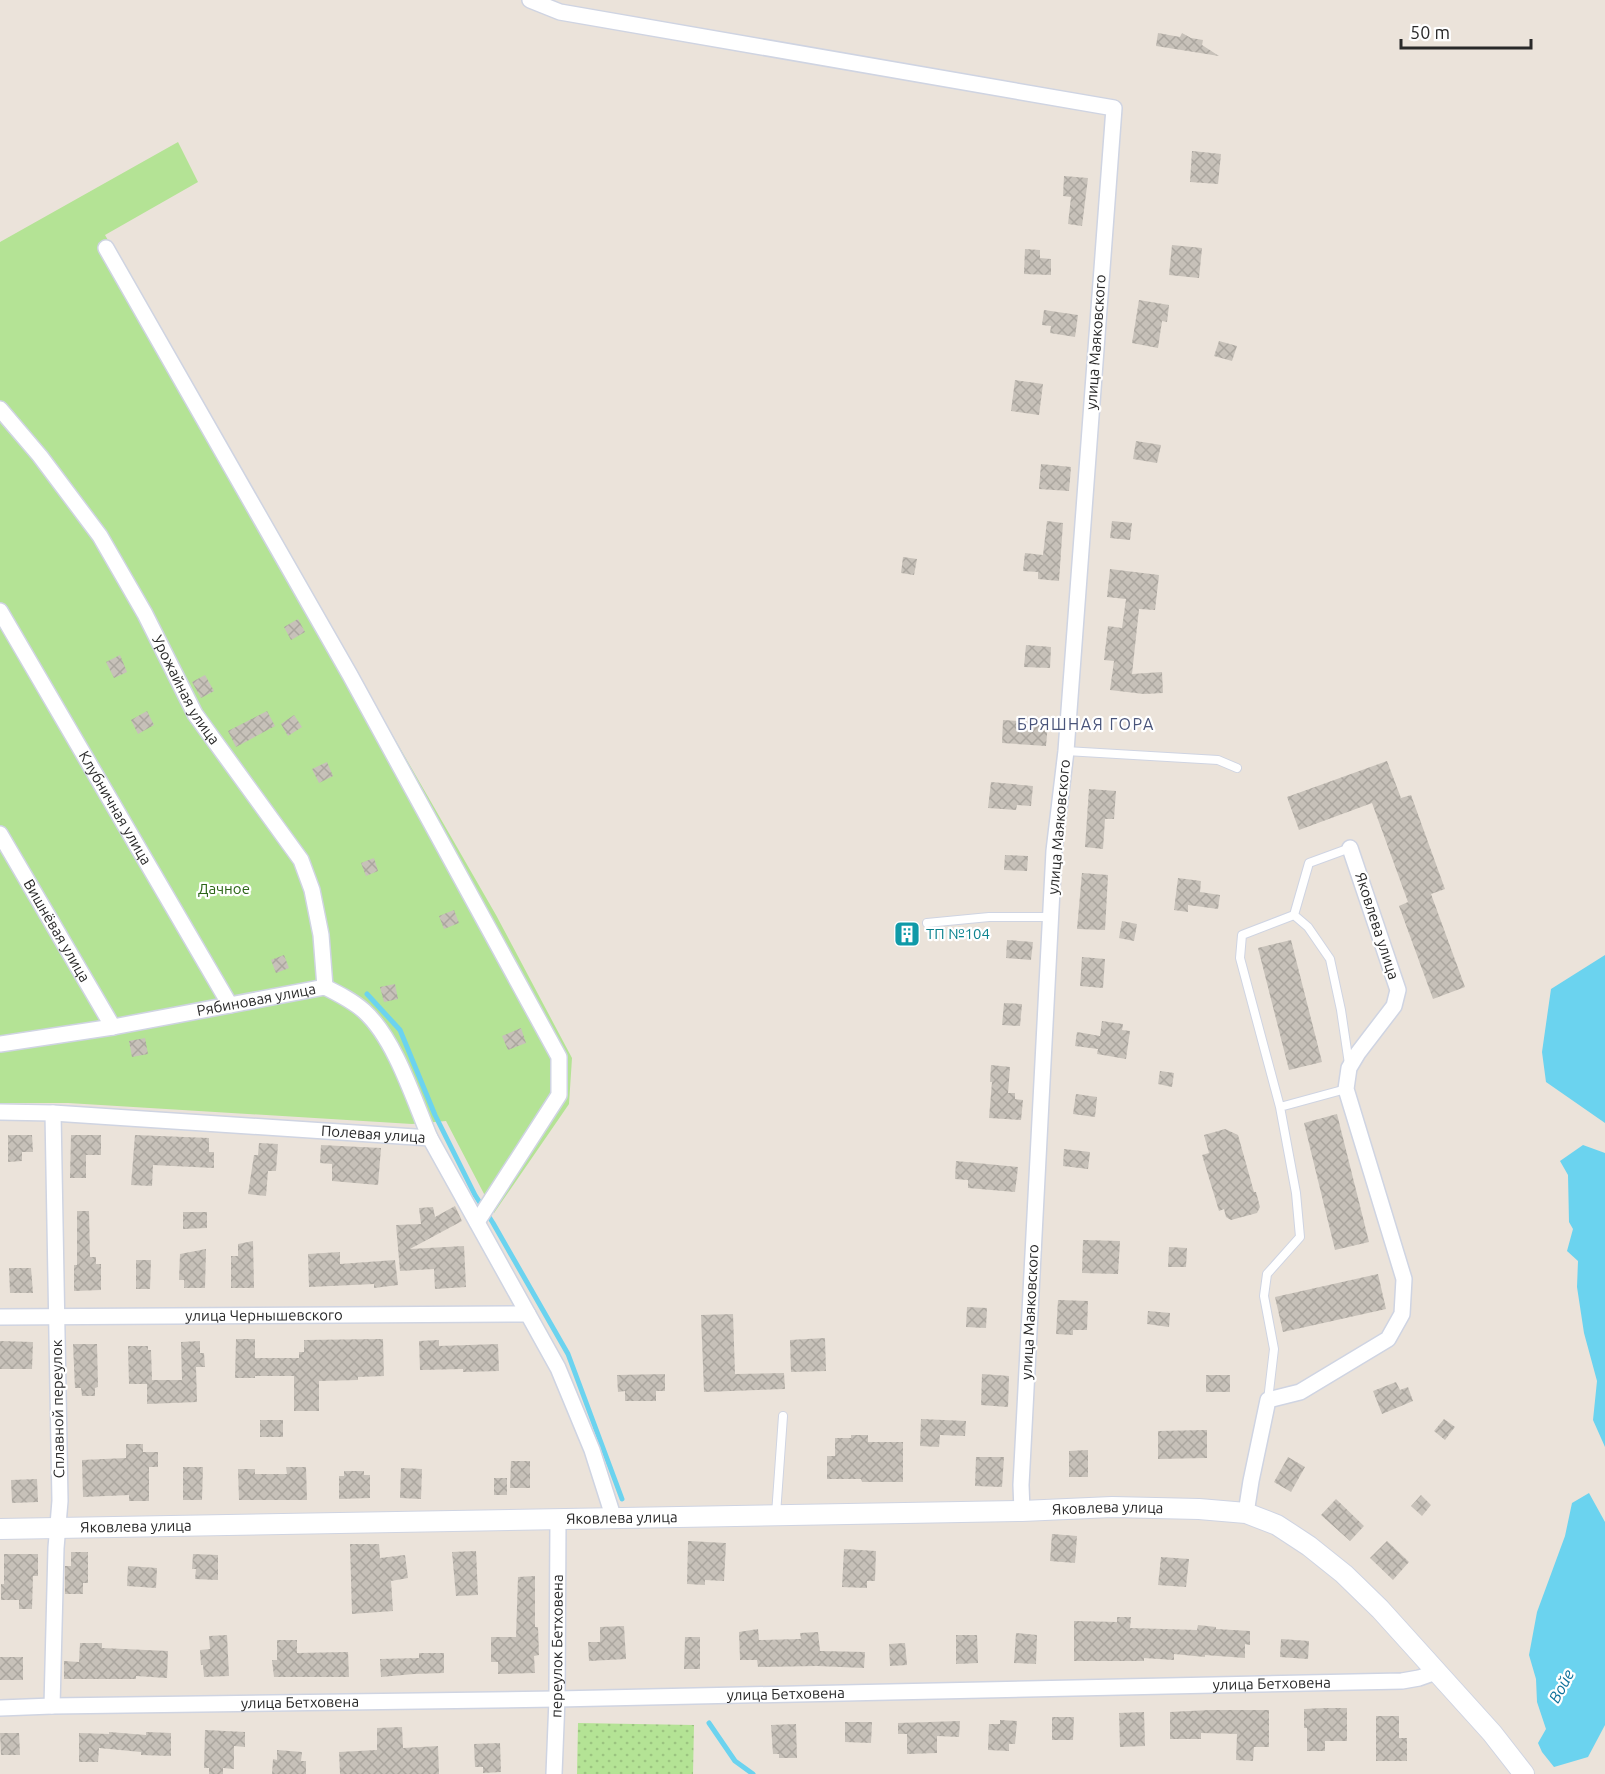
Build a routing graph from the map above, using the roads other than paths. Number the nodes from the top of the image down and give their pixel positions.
1 (530, 0) edge
2 (106, 248) dead end
3 (0, 409) edge
4 (0, 611) edge
5 (1066, 751) junction
6 (1237, 768) dead end
7 (0, 834) edge
8 (1350, 848) joint
9 (1294, 915) junction
10 (1051, 916) junction
11 (927, 923) dead end
12 (325, 987) junction
13 (230, 1005) junction
14 (113, 1027) junction
15 (0, 1044) edge
16 (1349, 1068) junction
17 (1346, 1089) junction
18 (1280, 1107) junction
19 (0, 1112) edge
20 (53, 1113) junction
21 (430, 1138) junction
22 (477, 1222) junction
23 (528, 1314) junction
24 (0, 1317) edge
25 (56, 1317) junction
26 (1268, 1400) junction
27 (783, 1416) dead end
28 (1022, 1511) junction
29 (1246, 1513) junction
30 (776, 1515) junction
31 (615, 1518) junction
32 (558, 1520) junction
33 (57, 1527) junction
34 (0, 1529) edge
35 (1436, 1672) junction
36 (557, 1699) junction
37 (52, 1706) junction
38 (0, 1708) edge
39 (554, 1774) edge
40 (1524, 1774) edge

1 - 5 street, улица Маяковского
2 - 22 street
3 - 12 street, Урожайная улица
4 - 13 street, Клубничная улица
5 - 6 lane
5 - 10 street, улица Маяковского
7 - 14 street, Вишнёвая улица
8 - 9 lane
8 - 16 street, Яковлева улица
9 - 16 lane
9 - 18 lane
10 - 11 lane
10 - 28 street, улица Маяковского
12 - 13 street, Рябиновая улица
12 - 21 street, Рябиновая улица
13 - 14 street, Рябиновая улица
14 - 15 street, Рябиновая улица
16 - 17 street, Яковлева улица
17 - 18 lane
17 - 26 street, Яковлева улица
18 - 26 lane
19 - 20 street, Полевая улица
20 - 21 street, Полевая улица
20 - 25 street, Сплавной переулок
21 - 22 street, Полевая улица
22 - 23 street, Полевая улица
23 - 25 street, улица Чернышевского
23 - 31 street, Полевая улица
24 - 25 street, улица Чернышевского
25 - 33 street, Сплавной переулок
26 - 29 street
27 - 30 lane
28 - 29 street, Яковлева улица
28 - 30 street, Яковлева улица
29 - 35 street, Яковлева улица
30 - 31 street, Яковлева улица
31 - 32 street, Яковлева улица
32 - 33 street, Яковлева улица
32 - 36 street, переулок Бетховена
33 - 34 street, Яковлева улица
33 - 37 street, Сплавной переулок
35 - 36 street, улица Бетховена
35 - 40 street
36 - 37 street, улица Бетховена
36 - 39 street, переулок Бетховена
37 - 38 street, улица Бетховена

